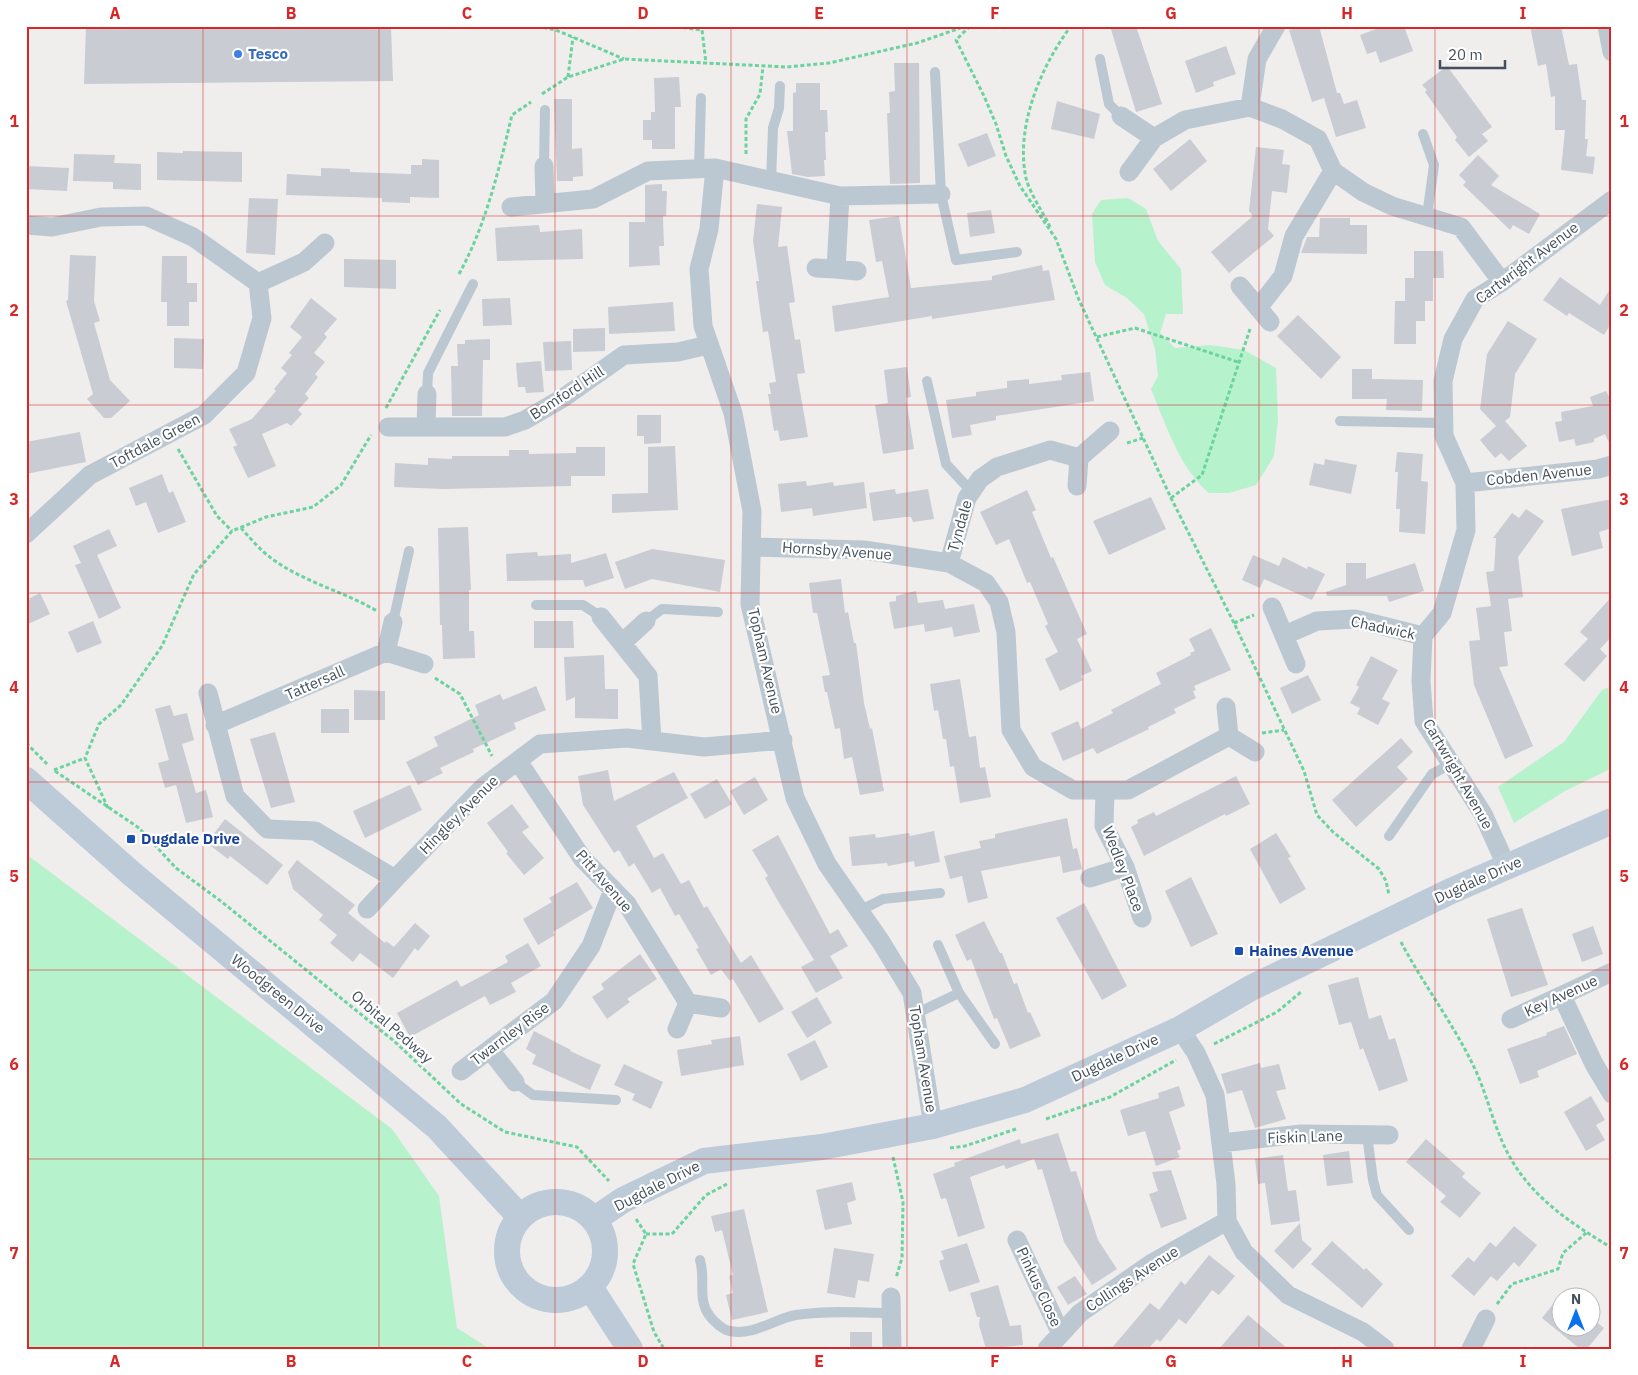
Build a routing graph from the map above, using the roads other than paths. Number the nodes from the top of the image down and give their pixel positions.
1 (1276, 26) edge
2 (1607, 26) edge
3 (1612, 52) edge
4 (1100, 59) dead end
5 (935, 72) dead end
6 (780, 86) dead end
7 (701, 98) dead end
8 (1250, 107) junction
9 (545, 110) dead end
10 (1121, 116) joint
11 (1423, 134) dead end
12 (1154, 138) junction
13 (544, 166) joint
14 (707, 169) junction
15 (1333, 171) junction
16 (1129, 172) dead end
17 (771, 182) junction
18 (941, 194) junction
19 (840, 196) junction
20 (1612, 200) edge
21 (545, 204) junction
22 (511, 207) dead end
23 (1427, 216) junction
24 (26, 224) edge
25 (325, 243) dead end
26 (1017, 252) dead end
27 (816, 268) dead end
28 (836, 269) junction
29 (857, 271) dead end
30 (1502, 282) junction
31 (258, 283) junction
32 (473, 284) dead end
33 (1240, 286) dead end
34 (708, 345) junction
35 (927, 381) dead end
36 (427, 394) joint
37 (1340, 421) dead end
38 (1442, 423) junction
39 (388, 427) dead end
40 (426, 427) junction
41 (1110, 431) dead end
42 (1079, 458) junction
43 (1612, 465) edge
44 (1465, 483) junction
45 (1077, 486) dead end
46 (972, 491) junction
47 (26, 534) edge
48 (751, 547) junction
49 (408, 551) dead end
50 (949, 563) junction
51 (536, 605) dead end
52 (1272, 607) dead end
53 (718, 612) dead end
54 (601, 617) joint
55 (646, 621) joint
56 (393, 622) joint
57 (1285, 635) junction
58 (1423, 636) junction
59 (622, 643) junction
60 (386, 652) junction
61 (424, 664) road end
62 (1296, 664) dead end
63 (208, 693) dead end
64 (1226, 708) dead end
65 (215, 725) junction
66 (1228, 736) junction
67 (783, 740) junction
68 (652, 741) junction
69 (1255, 752) dead end
70 (518, 761) junction
71 (1451, 764) junction
72 (26, 780) edge
73 (1105, 790) junction
74 (1612, 821) edge
75 (1389, 836) dead end
76 (1125, 867) junction
77 (1507, 867) junction
78 (1090, 878) dead end
79 (395, 879) junction
80 (613, 890) junction
81 (940, 893) dead end
82 (367, 909) dead end
83 (859, 911) junction
84 (1142, 918) dead end
85 (938, 944) dead end
86 (1612, 972) edge
87 (959, 993) junction
88 (1562, 996) junction
89 (688, 1003) junction
90 (721, 1008) dead end
91 (916, 1014) junction
92 (1511, 1019) dead end
93 (677, 1029) dead end
94 (1180, 1029) junction
95 (995, 1044) dead end
96 (490, 1050) junction
97 (461, 1071) dead end
98 (515, 1082) joint
99 (1612, 1094) edge
100 (616, 1100) dead end
101 (933, 1126) junction
102 (1367, 1135) junction
103 (1389, 1135) dead end
104 (1221, 1142) junction
105 (520, 1217) junction
106 (595, 1220) junction
107 (1227, 1221) junction
108 (1409, 1230) dead end
109 (1017, 1240) dead end
110 (700, 1260) dead end
111 (590, 1287) junction
112 (891, 1305) joint
113 (1486, 1319) road end
114 (1061, 1334) junction
115 (630, 1349) edge
116 (892, 1349) edge
117 (1047, 1349) edge
118 (1385, 1349) edge
119 (1471, 1349) edge

1 - 8 street
2 - 3 street
4 - 10 lane
5 - 18 lane
6 - 17 lane
7 - 14 lane
8 - 12 street
8 - 15 street
9 - 13 lane
10 - 12 street
11 - 23 lane
12 - 16 street
13 - 21 street
14 - 17 street
14 - 21 street
14 - 34 street, Topham Avenue
15 - 23 street
15 - 33 street
17 - 19 street
18 - 19 street
18 - 26 lane
19 - 28 street
20 - 30 street, Cartwright Avenue
21 - 22 street
23 - 30 street
24 - 31 street
25 - 31 street
27 - 28 street
28 - 29 street
30 - 38 street, Cartwright Avenue
31 - 47 street, Toftdale Green
32 - 36 lane
34 - 40 street, Bomford Hill
34 - 48 street, Topham Avenue
35 - 46 lane
36 - 40 street
37 - 38 lane
38 - 44 street, Cartwright Avenue
39 - 40 street, Bomford Hill
41 - 42 street
42 - 45 street
42 - 46 street, Tyndale
43 - 44 street, Cobden Avenue
44 - 58 street, Cartwright Avenue
46 - 50 street, Tyndale
48 - 50 street, Hornsby Avenue
48 - 67 street, Topham Avenue
49 - 56 lane
50 - 73 street, Hornsby Avenue
51 - 54 lane
52 - 57 street
53 - 55 lane
54 - 59 street
55 - 59 street
56 - 60 street
57 - 58 street, Chadwick
57 - 62 street
58 - 71 street, Cartwright Avenue
59 - 68 street
60 - 61 street
60 - 65 street, Tattersall
63 - 65 street
64 - 66 street
65 - 79 street
66 - 69 street
66 - 73 street, Hornsby Avenue
67 - 68 street, Hingley Avenue
67 - 83 street, Topham Avenue
68 - 70 street, Hingley Avenue
70 - 79 street, Hingley Avenue
70 - 80 street, Pitt Avenue
71 - 75 lane
71 - 77 street, Cartwright Avenue
72 - 105 street, Woodgreen Drive
73 - 76 street, Wedley Place
74 - 77 street, Dugdale Drive
76 - 78 street
76 - 84 street, Wedley Place
77 - 94 street, Dugdale Drive
79 - 82 street, Hingley Avenue
80 - 89 street, Pitt Avenue
80 - 96 street, Twarnley Rise
81 - 83 lane
83 - 91 street, Topham Avenue
85 - 87 lane
86 - 88 street, Key Avenue
87 - 91 lane
87 - 95 lane
88 - 92 street, Key Avenue
88 - 99 street
89 - 90 street
89 - 93 street
91 - 101 street, Topham Avenue
94 - 101 street, Dugdale Drive
94 - 104 street
96 - 97 street, Twarnley Rise
96 - 98 street
98 - 100 lane
101 - 106 street, Dugdale Drive
102 - 103 street, Fiskin Lane
102 - 104 street, Fiskin Lane
102 - 108 lane
104 - 107 street
105 - 106 street
105 - 111 street
106 - 111 street
107 - 114 street, Collings Avenue
107 - 118 street
109 - 114 street, Pinkus Close
110 - 112 lane
111 - 115 street
112 - 116 street
113 - 119 street
114 - 117 street, Collings Avenue

